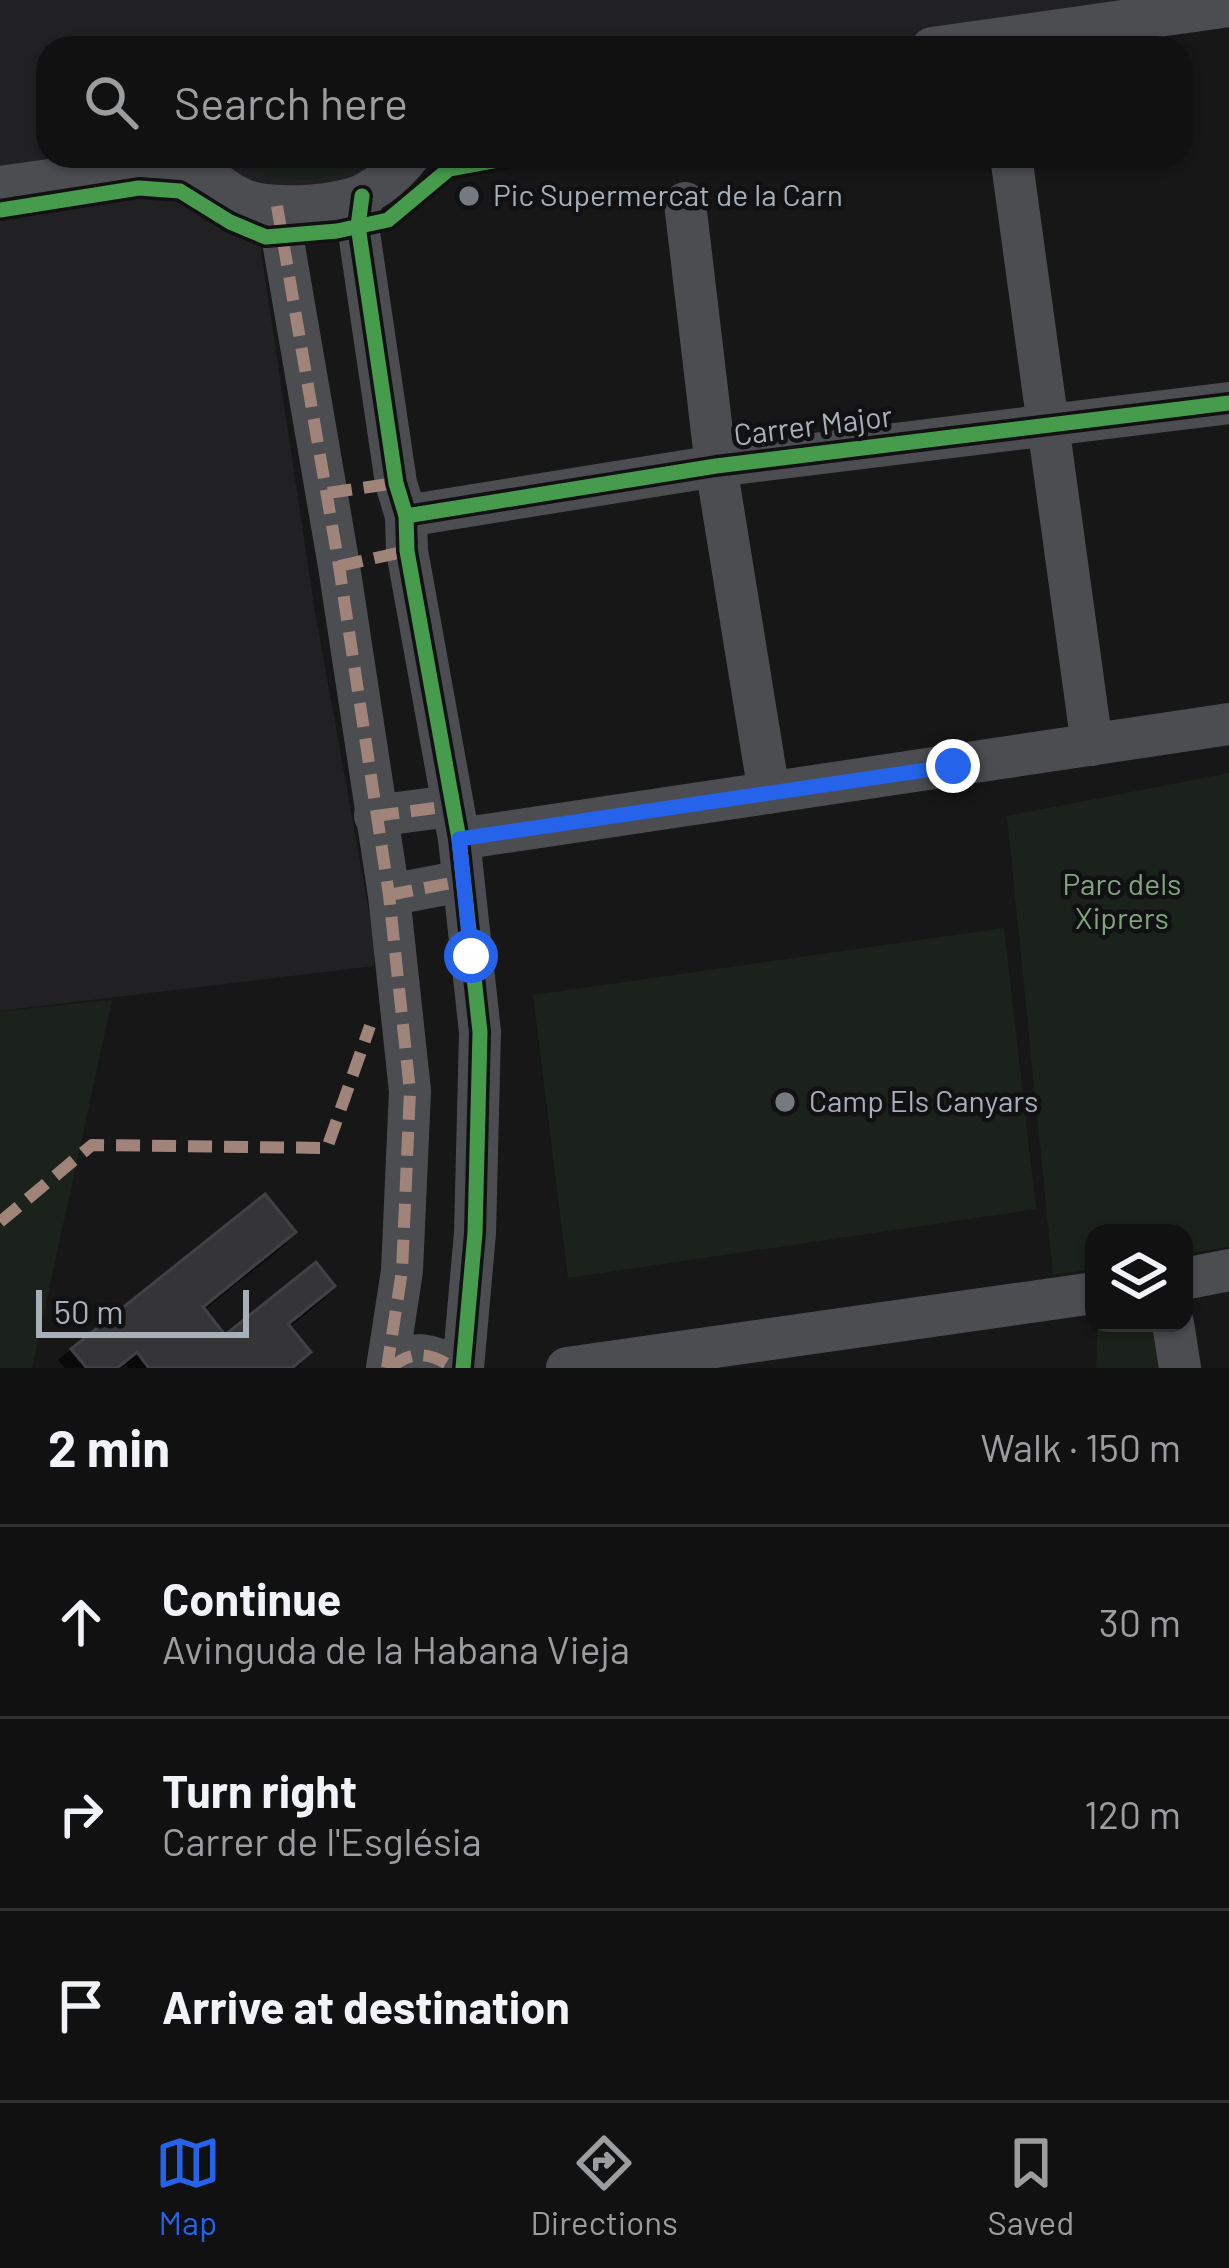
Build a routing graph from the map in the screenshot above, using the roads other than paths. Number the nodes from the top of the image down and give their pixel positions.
1 (1229, 6) edge
2 (1017, 36) edge
3 (128, 168) edge
4 (201, 168) edge
5 (398, 168) edge
6 (1013, 168) edge
7 (0, 188) edge
8 (362, 196) junction
9 (685, 203) dead end
10 (277, 206) junction
11 (1229, 403) edge
12 (1047, 423) junction
13 (716, 466) junction
14 (328, 493) junction
15 (403, 517) junction
16 (339, 566) junction
17 (1229, 724) edge
18 (1092, 745) junction
19 (769, 793) junction
20 (375, 816) junction
21 (457, 842) junction
22 (388, 895) junction
23 (1229, 1270) edge
24 (1193, 1277) edge
25 (1085, 1294) edge
26 (1174, 1332) edge
27 (389, 1368) edge
28 (453, 1368) edge
29 (463, 1368) edge
30 (567, 1368) edge
31 (1180, 1368) edge

1 - 2 street
3 - 7 street
4 - 10 street
5 - 8 street
6 - 12 street
8 - 10 street
8 - 15 street
9 - 13 street
10 - 14 street
11 - 12 street, Carrer Major
12 - 13 street, Carrer Major
12 - 18 street
13 - 15 street, Carrer Major
13 - 19 street
14 - 15 street
14 - 16 street
15 - 16 street
15 - 21 street
16 - 20 street
17 - 18 street
18 - 19 street
19 - 21 street
20 - 21 street
20 - 22 street
21 - 22 street
21 - 29 street
22 - 27 street
23 - 24 street
25 - 30 street
26 - 31 street
27 - 28 street

